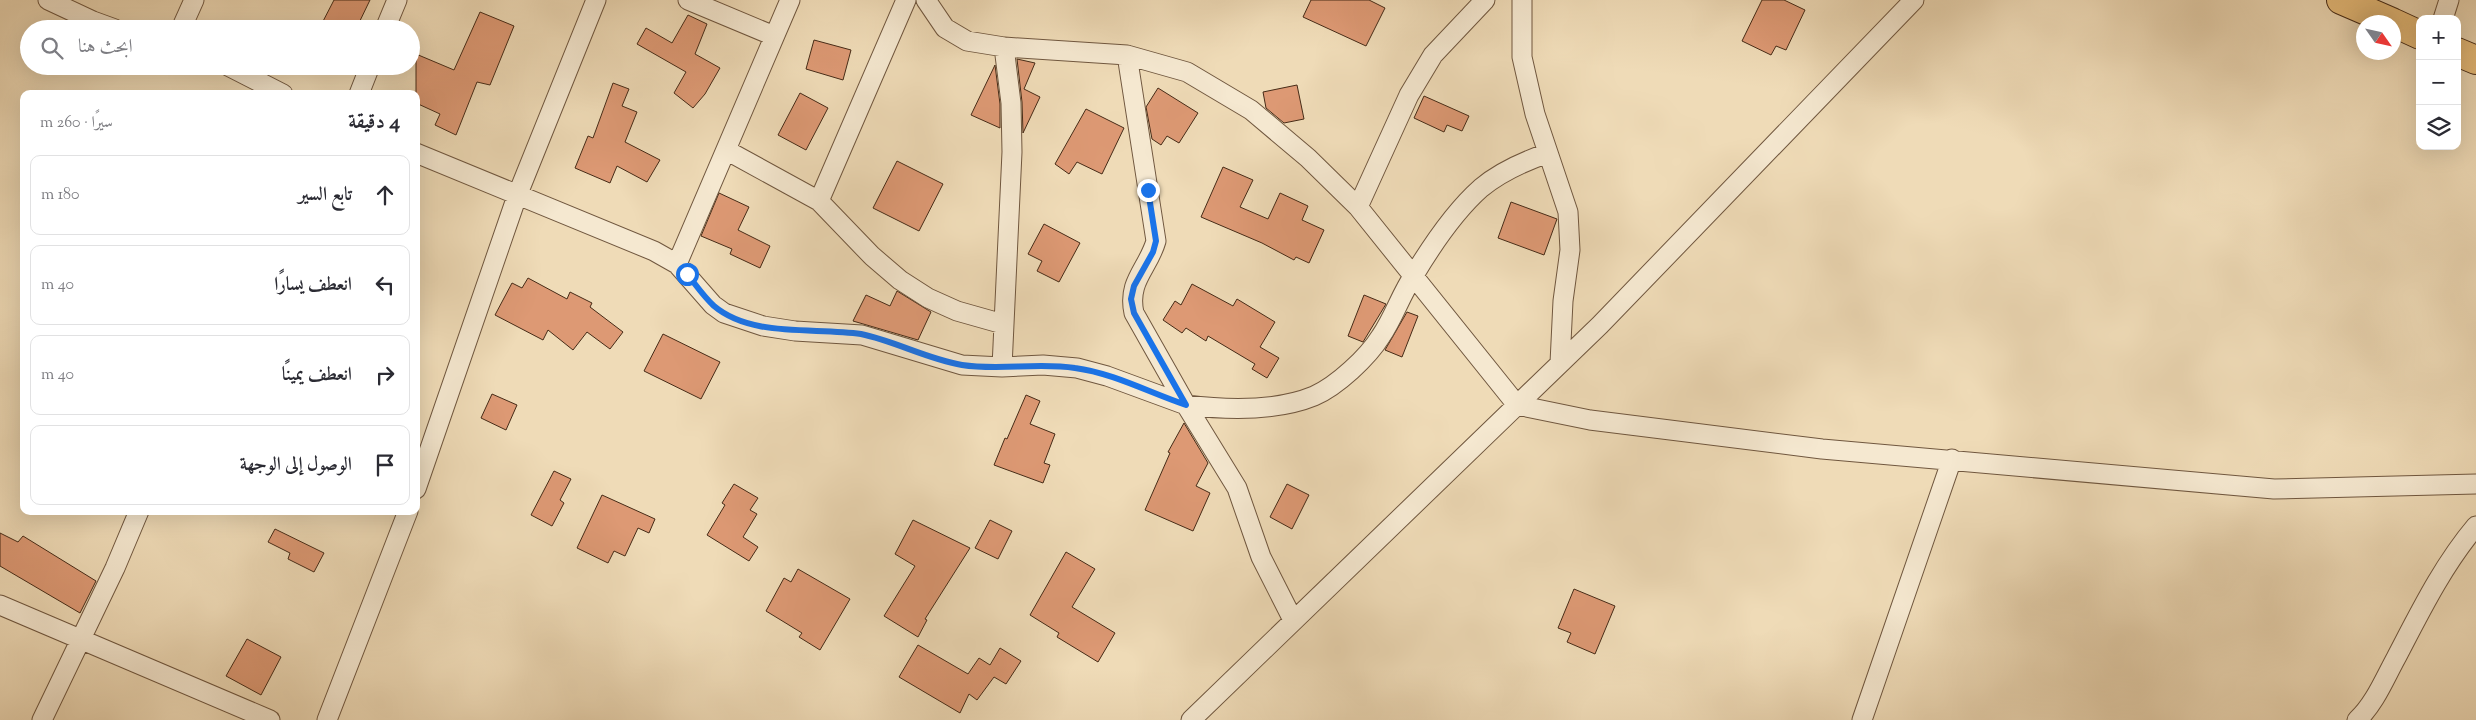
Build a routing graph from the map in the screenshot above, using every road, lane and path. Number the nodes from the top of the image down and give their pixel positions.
1 (48, 0) edge
2 (194, 0) edge
3 (397, 0) edge
4 (596, 0) edge
5 (688, 0) edge
6 (790, 0) edge
7 (906, 0) edge
8 (926, 0) edge
9 (1485, 0) edge
10 (1522, 0) edge
11 (1914, 0) edge
12 (2341, 0) edge
13 (2449, 0) edge
14 (2375, 15) edge
15 (2444, 15) edge
16 (91, 20) edge
17 (185, 20) edge
18 (389, 20) edge
19 (2401, 27) edge
20 (2416, 33) edge
21 (774, 36) junction
22 (1004, 47) junction
23 (2461, 54) edge
24 (1126, 55) junction
25 (2476, 60) edge
26 (246, 75) edge
27 (366, 75) edge
28 (275, 90) edge
29 (361, 90) edge
30 (726, 150) junction
31 (1548, 153) junction
32 (420, 155) edge
33 (517, 196) junction
34 (819, 201) junction
35 (1358, 206) junction
36 (677, 264) junction
37 (1413, 275) junction
38 (1003, 324) junction
39 (1560, 363) junction
40 (1002, 368) junction
41 (1186, 405) junction
42 (1518, 405) junction
43 (1952, 459) junction
44 (420, 477) edge
45 (2476, 484) edge
46 (137, 515) edge
47 (406, 515) edge
48 (2476, 526) edge
49 (0, 604) edge
50 (1293, 620) junction
51 (79, 639) junction
52 (42, 720) edge
53 (270, 720) edge
54 (327, 720) edge
55 (1192, 720) edge
56 (1862, 720) edge
57 (2358, 720) edge

1 - 16 street
2 - 17 street
3 - 18 street
4 - 33 street
5 - 21 street
6 - 21 street
7 - 34 street
8 - 22 street
9 - 35 street
10 - 31 street
11 - 39 street
12 - 14 highway
13 - 15 street
19 - 20 highway
21 - 30 street
22 - 24 street
22 - 38 street
23 - 25 highway
24 - 35 street
24 - 41 street
26 - 28 street
27 - 29 street
30 - 34 street
30 - 36 street
31 - 37 street
31 - 39 street
32 - 33 street
33 - 36 street
33 - 44 street
34 - 38 street
35 - 37 street
36 - 40 street
37 - 41 street
37 - 42 street
38 - 40 street
39 - 42 street
40 - 41 street
41 - 50 street
42 - 43 street
42 - 50 street
43 - 45 street
43 - 56 street
46 - 51 street
47 - 54 street
48 - 57 street
49 - 51 street
50 - 55 street
51 - 52 street
51 - 53 street

